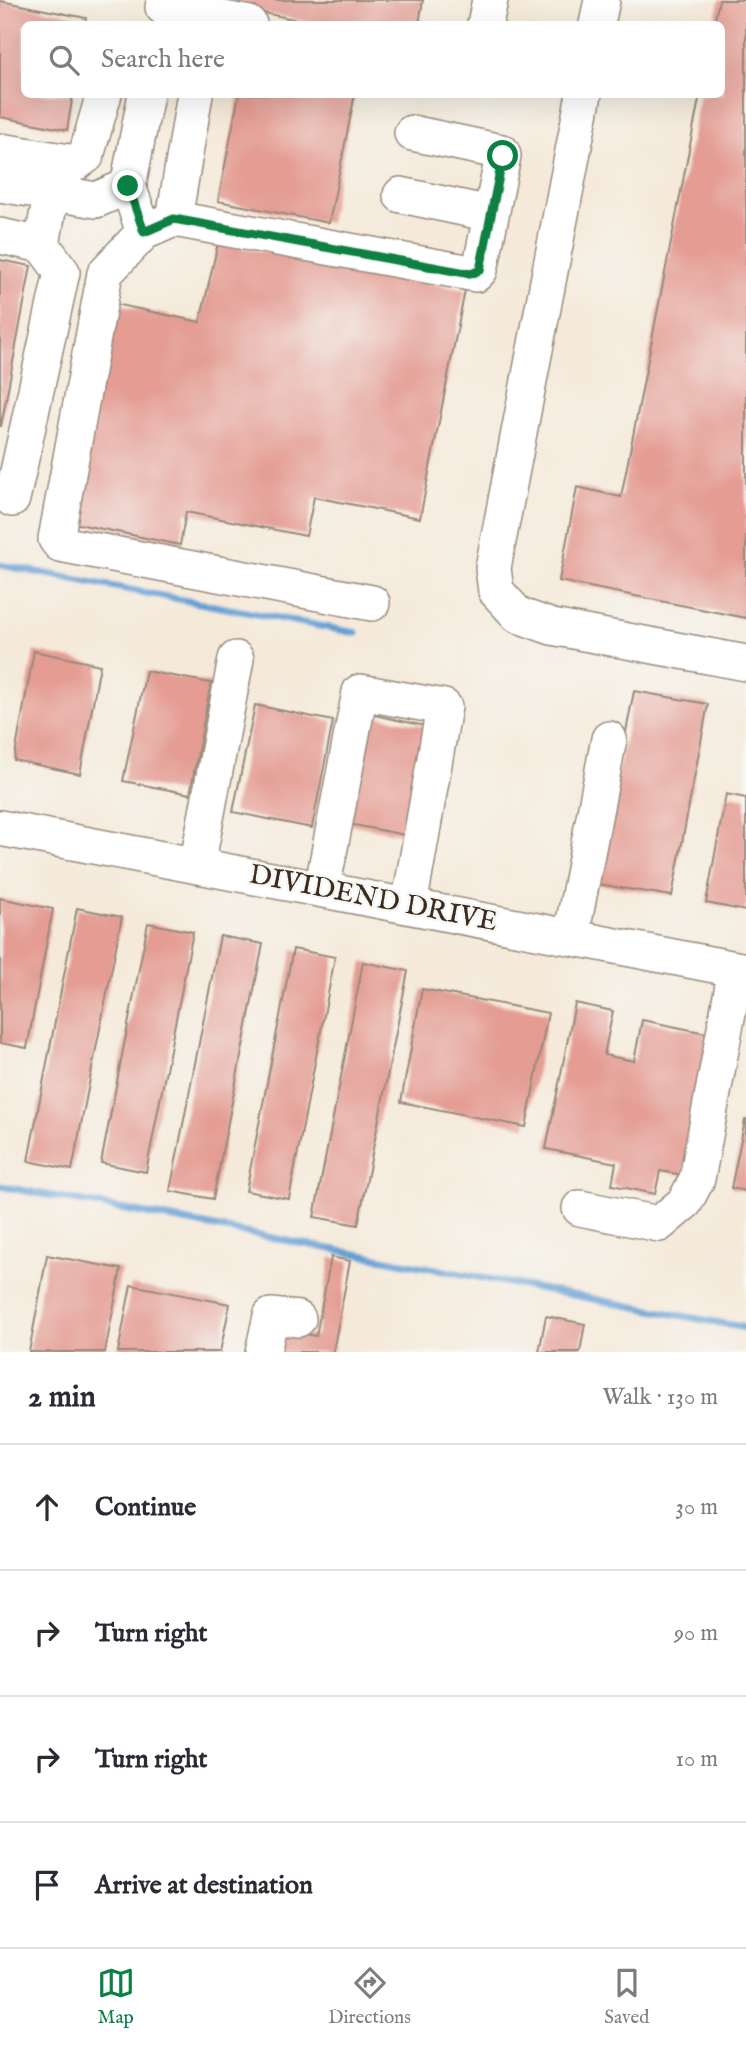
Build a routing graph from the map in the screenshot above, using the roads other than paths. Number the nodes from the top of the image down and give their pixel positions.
1 (490, 0) edge
2 (602, 0) edge
3 (207, 8) edge
4 (162, 10) edge
5 (241, 21) edge
6 (486, 21) edge
7 (598, 21) edge
8 (103, 98) edge
9 (145, 98) edge
10 (194, 98) edge
11 (583, 98) edge
12 (412, 132) dead end
13 (0, 151) edge
14 (37, 158) junction
15 (128, 186) junction
16 (24, 189) edge
17 (401, 195) dead end
18 (491, 214) junction
19 (159, 226) junction
20 (0, 236) edge
21 (42, 245) junction
22 (12, 499) dead end
23 (372, 603) dead end
24 (236, 659) dead end
25 (746, 663) edge
26 (609, 739) dead end
27 (0, 828) edge
28 (197, 866) junction
29 (322, 889) junction
30 (409, 906) junction
31 (571, 937) junction
32 (741, 970) edge
33 (580, 1208) dead end
34 (298, 1319) dead end
35 (263, 1352) edge

1 - 6 street
2 - 7 street
3 - 4 street
3 - 5 street
8 - 14 street
9 - 15 street
10 - 19 street
11 - 25 street
12 - 18 street
13 - 14 street
14 - 16 street
15 - 16 street
15 - 19 street
16 - 21 street
17 - 18 street
18 - 19 street
19 - 23 street
20 - 21 street
21 - 22 street
24 - 28 street
26 - 31 street
27 - 28 street, DIVIDEND DRIVE
28 - 29 street, DIVIDEND DRIVE
29 - 30 street, DIVIDEND DRIVE
29 - 30 street
30 - 31 street, DIVIDEND DRIVE
31 - 32 street, DIVIDEND DRIVE
32 - 33 street
34 - 35 street

